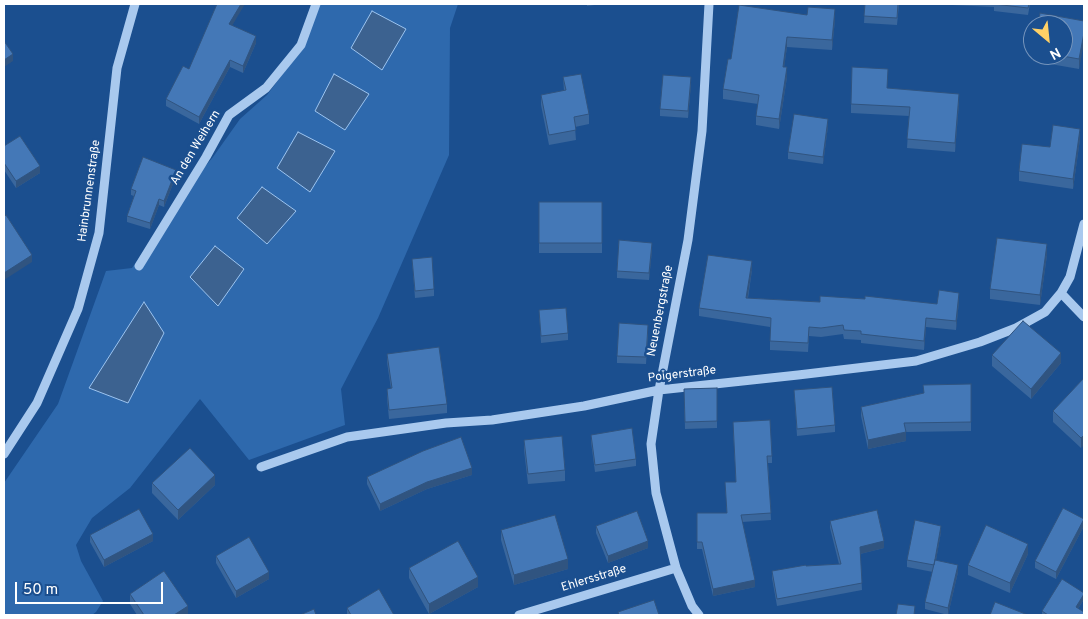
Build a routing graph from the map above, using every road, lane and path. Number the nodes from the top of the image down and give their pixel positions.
1 (135, 4) edge
2 (316, 4) edge
3 (709, 4) edge
4 (1084, 224) edge
5 (139, 266) dead end
6 (1061, 293) junction
7 (1084, 317) edge
8 (658, 390) junction
9 (4, 454) edge
10 (261, 467) dead end
11 (676, 568) junction
12 (519, 615) edge
13 (699, 615) edge

1 - 9 street, Hainbrunnenstraße
2 - 5 street, An den Weihern
3 - 8 street, Neuenbergstraße
4 - 6 street, Poigerstraße
6 - 7 street
6 - 8 street, Poigerstraße
8 - 10 street, Poigerstraße
8 - 11 street, Neuenbergstraße
11 - 12 street, Ehlersstraße
11 - 13 street, Neuenbergstraße

